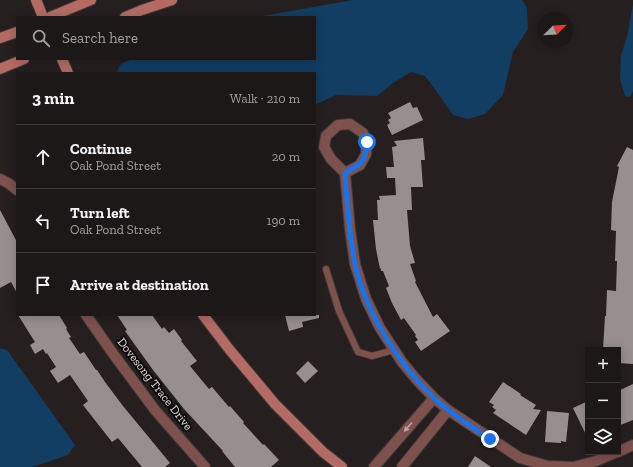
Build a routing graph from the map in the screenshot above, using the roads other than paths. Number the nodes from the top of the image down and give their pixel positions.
1 (36, 0) edge
2 (91, 0) edge
3 (172, 0) edge
4 (44, 16) edge
5 (52, 16) edge
6 (127, 16) edge
7 (16, 32) edge
8 (0, 38) edge
9 (22, 60) edge
10 (62, 60) edge
11 (0, 69) edge
12 (68, 72) edge
13 (345, 173) junction
14 (0, 179) edge
15 (16, 189) edge
16 (326, 269) dead end
17 (87, 316) edge
18 (204, 316) edge
19 (394, 350) junction
20 (434, 398) junction
21 (448, 410) junction
22 (633, 445) edge
23 (621, 451) edge
24 (611, 455) edge
25 (205, 467) edge
26 (342, 467) edge
27 (374, 467) edge
28 (402, 467) edge

1 - 4 street
2 - 5 street
3 - 6 street
7 - 8 street
9 - 11 street
10 - 12 street
13 - 13 street
13 - 19 street
14 - 15 street
16 - 19 lane
17 - 25 street, Dovesong Trace Drive
18 - 26 street
19 - 20 street
20 - 21 street
20 -> 27 street
21 - 24 street
21 - 28 street
22 - 23 street

